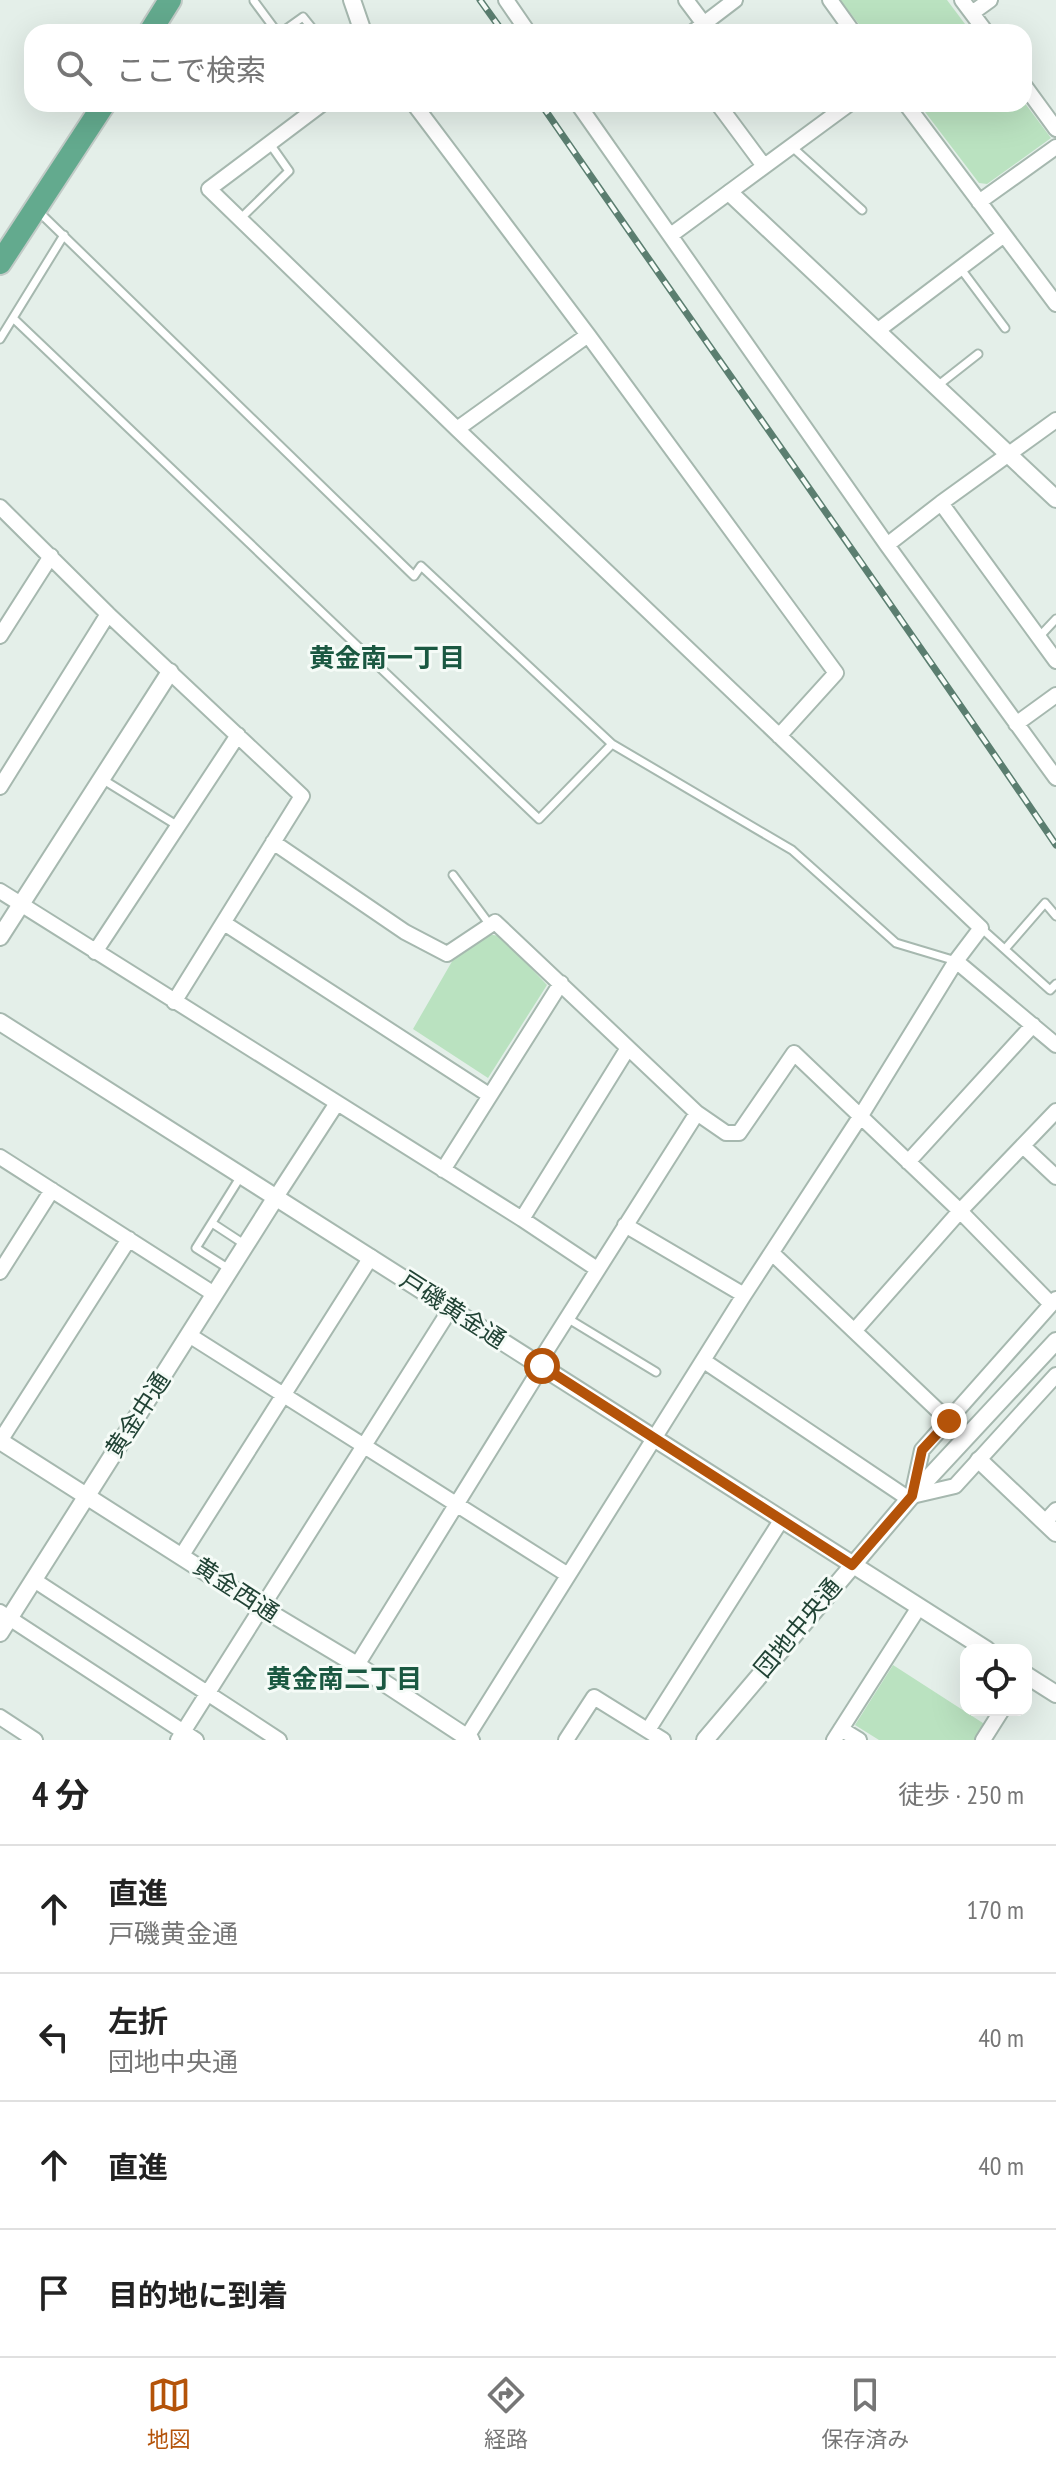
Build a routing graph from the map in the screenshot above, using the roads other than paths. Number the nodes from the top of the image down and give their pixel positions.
1 (170, 0) edge
2 (352, 0) edge
3 (506, 0) edge
4 (686, 0) edge
5 (735, 0) edge
6 (830, 0) edge
7 (962, 0) edge
8 (990, 0) edge
9 (254, 1) edge
10 (972, 13) junction
11 (155, 24) edge
12 (273, 24) edge
13 (292, 24) edge
14 (309, 24) edge
15 (360, 24) edge
16 (522, 24) edge
17 (696, 24) edge
18 (703, 24) edge
19 (847, 24) edge
20 (980, 24) edge
21 (1032, 96) edge
22 (99, 112) edge
23 (312, 112) edge
24 (420, 112) edge
25 (584, 112) edge
26 (724, 112) edge
27 (838, 112) edge
28 (912, 112) edge
29 (1056, 129) edge
30 (270, 144) junction
31 (791, 146) junction
32 (1056, 147) edge
33 (764, 166) junction
34 (730, 193) junction
35 (979, 202) junction
36 (35, 208) junction
37 (862, 210) dead end
38 (240, 219) junction
39 (64, 235) junction
40 (671, 235) junction
41 (1004, 235) junction
42 (0, 263) edge
43 (960, 268) junction
44 (1056, 304) edge
45 (13, 318) junction
46 (1005, 328) dead end
47 (877, 331) junction
48 (588, 335) junction
49 (0, 339) edge
50 (978, 354) dead end
51 (936, 387) junction
52 (1056, 420) edge
53 (457, 429) junction
54 (1009, 455) junction
55 (1056, 499) edge
56 (941, 503) junction
57 (0, 507) edge
58 (887, 545) junction
59 (51, 556) junction
60 (108, 614) junction
61 (1056, 619) edge
62 (0, 636) edge
63 (1039, 637) junction
64 (1056, 661) edge
65 (170, 672) junction
66 (1056, 695) edge
67 (1016, 724) junction
68 (238, 735) junction
69 (779, 736) junction
70 (612, 744) junction
71 (1056, 778) edge
72 (102, 779) junction
73 (0, 787) edge
74 (178, 826) junction
75 (273, 842) junction
76 (453, 875) dead end
77 (0, 891) edge
78 (21, 904) junction
79 (1056, 916) edge
80 (224, 923) junction
81 (490, 925) junction
82 (981, 928) junction
83 (0, 937) edge
84 (1005, 949) junction
85 (95, 952) junction
86 (956, 961) junction
87 (561, 983) junction
88 (1056, 984) edge
89 (174, 1002) junction
90 (0, 1022) edge
91 (1033, 1025) junction
92 (1056, 1045) edge
93 (628, 1048) junction
94 (489, 1095) junction
95 (337, 1103) junction
96 (1056, 1111) edge
97 (697, 1113) junction
98 (860, 1117) junction
99 (1024, 1147) junction
100 (0, 1157) edge
101 (908, 1162) junction
102 (443, 1170) junction
103 (242, 1174) junction
104 (1056, 1177) edge
105 (52, 1190) junction
106 (276, 1197) junction
107 (960, 1211) junction
108 (522, 1219) junction
109 (212, 1223) junction
110 (625, 1225) junction
111 (129, 1239) junction
112 (246, 1245) junction
113 (772, 1253) junction
114 (371, 1257) junction
115 (230, 1269) junction
116 (597, 1269) junction
117 (0, 1272) edge
118 (214, 1294) junction
119 (744, 1295) junction
120 (1054, 1301) edge
121 (451, 1308) junction
122 (567, 1318) junction
123 (855, 1330) junction
124 (189, 1335) junction
125 (1056, 1341) edge
126 (704, 1361) junction
127 (540, 1365) junction
128 (656, 1372) dead end
129 (1056, 1375) edge
130 (285, 1395) junction
131 (949, 1421) junction
132 (655, 1437) junction
133 (0, 1441) edge
134 (364, 1446) junction
135 (979, 1460) junction
136 (87, 1496) junction
137 (911, 1497) junction
138 (454, 1505) junction
139 (782, 1519) junction
140 (1052, 1522) edge
141 (182, 1555) junction
142 (852, 1565) junction
143 (568, 1575) junction
144 (34, 1580) junction
145 (919, 1607) junction
146 (262, 1608) junction
147 (5, 1615) edge
148 (0, 1633) edge
149 (978, 1644) edge
150 (357, 1665) junction
151 (1032, 1678) edge
152 (1055, 1691) edge
153 (208, 1694) junction
154 (998, 1716) edge
155 (0, 1717) edge
156 (648, 1730) junction
157 (838, 1735) edge
158 (186, 1737) edge
159 (713, 1737) edge
160 (468, 1739) edge
161 (35, 1740) edge
162 (279, 1740) edge
163 (566, 1740) edge
164 (663, 1740) edge
165 (859, 1740) edge
166 (983, 1740) edge

1 - 11 main road
2 - 15 street
3 - 16 street
4 - 17 street
5 - 18 street
6 - 19 street
7 - 10 street
8 - 10 street
9 - 12 lane
10 - 20 street
13 - 14 lane
21 - 29 street
22 - 36 main road
23 - 30 street
24 - 48 street
25 - 40 street
26 - 33 street
27 - 31 street
28 - 35 street
30 - 38 lane
30 - 38 street
31 - 33 street
31 - 37 lane
32 - 35 street
33 - 34 street
34 - 40 street
34 - 47 street
35 - 41 street
36 - 39 lane
36 - 42 main road
38 - 53 street
39 - 45 lane
39 - 70 lane
40 - 58 street
41 - 43 street
41 - 44 street
43 - 46 lane
43 - 47 street
45 - 49 lane
45 - 70 lane
47 - 51 street
48 - 53 street
48 - 69 street
50 - 51 lane
51 - 54 street
52 - 54 street
53 - 69 street
54 - 55 street
54 - 56 street
56 - 58 street
56 - 63 street
57 - 59 street
58 - 67 street
59 - 60 street
59 - 62 street
60 - 65 street
60 - 73 street
61 - 63 lane
63 - 64 street
65 - 68 street
65 - 72 street
66 - 67 street
67 - 71 street
68 - 74 street
68 - 75 street
69 - 82 street
70 - 86 lane
72 - 74 lane
72 - 78 street
74 - 85 street
75 - 80 street
75 - 81 street
76 - 81 lane
77 - 78 street
78 - 83 street
78 - 85 street
79 - 84 lane
80 - 89 street
80 - 94 street
81 - 87 street
82 - 84 lane
82 - 86 street
84 - 88 lane
85 - 89 street
86 - 91 street
86 - 98 street
87 - 93 street
87 - 94 street
89 - 95 street
90 - 103 street, 戸磯黄金通
91 - 92 street
91 - 101 street
93 - 97 street
93 - 108 street
94 - 102 street
95 - 102 street
95 - 106 street
96 - 99 street
97 - 98 street
97 - 110 street
98 - 101 street
98 - 113 street
99 - 104 street
99 - 107 street
100 - 105 street
101 - 107 street
102 - 108 street
103 - 106 street, 戸磯黄金通
103 - 109 lane
105 - 111 street
105 - 117 street
106 - 112 street, 黄金中通
106 - 114 street, 戸磯黄金通
107 - 120 street
107 - 123 street
108 - 116 street
109 - 112 lane
109 - 115 lane
110 - 116 street
110 - 119 street
111 - 118 street
111 - 133 street
112 - 115 street, 黄金中通
113 - 119 street
113 - 123 street
114 - 121 street, 戸磯黄金通
114 - 130 street
115 - 118 street, 黄金中通
116 - 122 street
118 - 124 street, 黄金中通
119 - 126 street
120 - 131 street
121 - 127 street, 戸磯黄金通
121 - 134 street
122 - 127 street
122 - 128 lane
123 - 131 street
124 - 130 street
124 - 136 street, 黄金中通
125 - 137 street, 団地中央通
126 - 132 street
126 - 137 street
127 - 132 street, 戸磯黄金通
127 - 138 street
129 - 135 street
130 - 134 street
130 - 141 street
131 - 137 street
132 - 139 street, 戸磯黄金通
132 - 143 street
133 - 136 street, 黄金西通
134 - 138 street
134 - 146 street
135 - 137 street
135 - 140 street
136 - 141 street, 黄金西通
136 - 144 street, 黄金中通
137 - 142 street, 団地中央通
138 - 143 street
138 - 150 street
139 - 142 street, 戸磯黄金通
139 - 156 street
141 - 146 street, 黄金西通
142 - 145 street, 戸磯黄金通
142 - 159 street, 団地中央通
143 - 160 street
144 - 147 street, 黄金中通
144 - 153 street
145 - 149 street, 戸磯黄金通
145 - 157 street
146 - 150 street, 黄金西通
146 - 153 street
147 - 148 street, 黄金中通
147 - 158 street
150 - 160 street, 黄金西通
151 - 152 street
153 - 158 street
153 - 162 street
154 - 166 street
155 - 161 street
156 - 163 street
156 - 164 street
157 - 165 street

